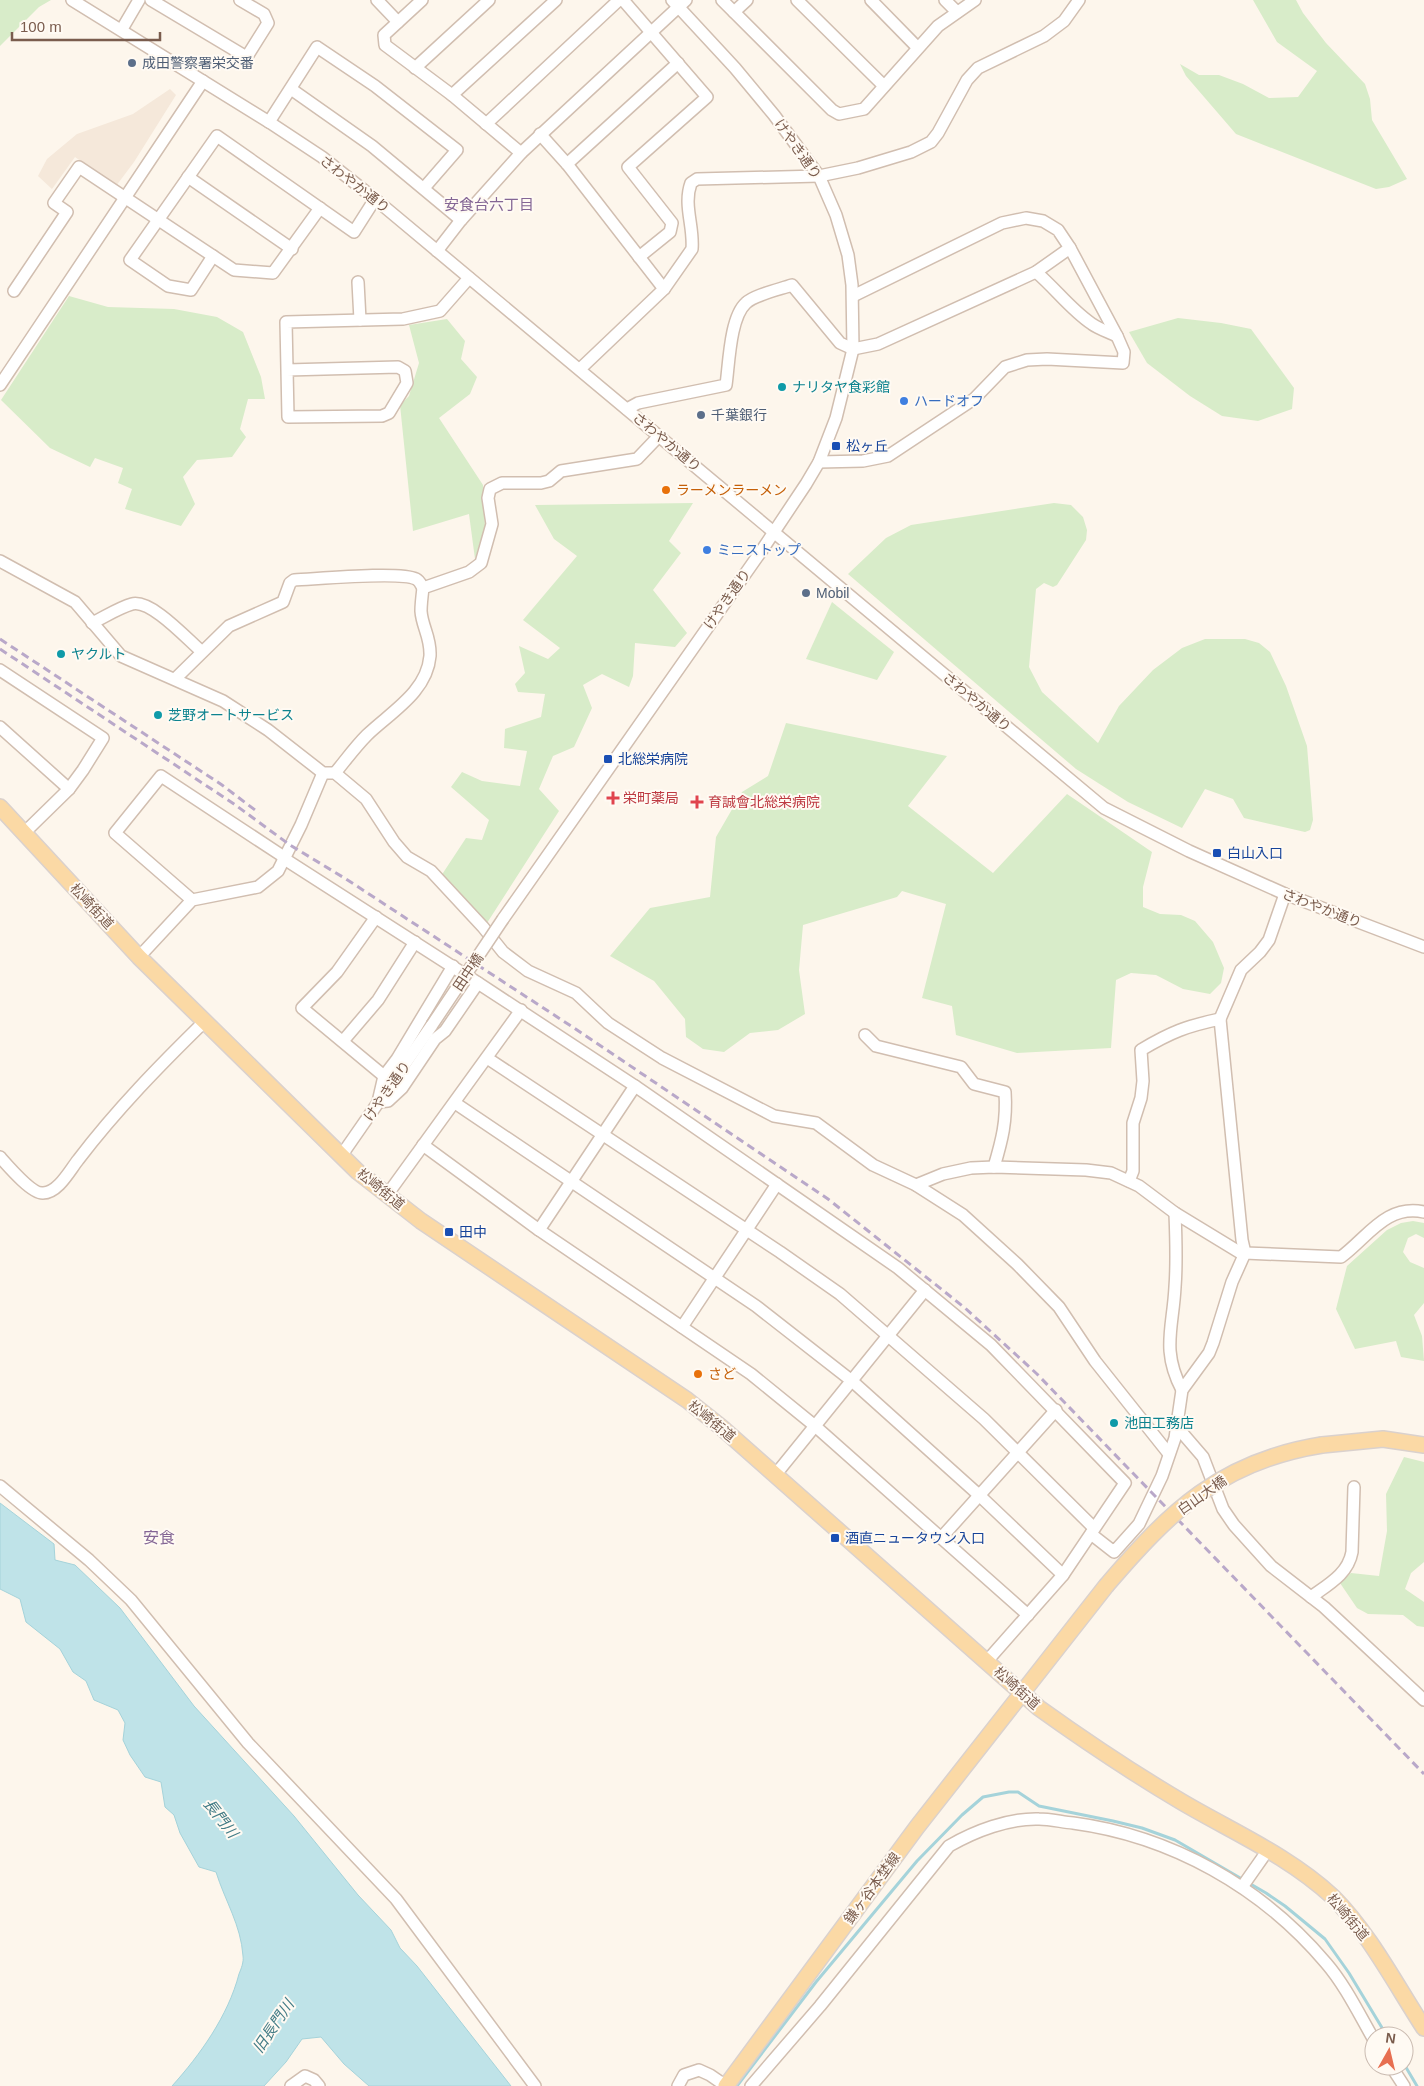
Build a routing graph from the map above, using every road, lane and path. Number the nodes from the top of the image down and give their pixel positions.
1 (72, 0) edge
2 (139, 0) edge
3 (151, 0) edge
4 (240, 0) edge
5 (377, 0) edge
6 (422, 0) edge
7 (489, 0) edge
8 (556, 0) edge
9 (619, 0) edge
10 (623, 0) edge
11 (722, 0) edge
12 (747, 0) edge
13 (797, 0) edge
14 (871, 0) edge
15 (945, 0) edge
16 (975, 0) edge
17 (1079, 0) edge
18 (679, 2) edge
19 (734, 12) junction
20 (957, 12) junction
21 (398, 22) junction
22 (122, 29) junction
23 (652, 31) junction
24 (917, 47) junction
25 (678, 63) junction
26 (415, 68) junction
27 (203, 82) junction
28 (884, 86) junction
29 (290, 89) junction
30 (452, 95) junction
31 (269, 122) junction
32 (486, 124) junction
33 (540, 134) junction
34 (521, 153) junction
35 (568, 164) junction
36 (819, 176) junction
37 (188, 177) junction
38 (424, 188) junction
39 (127, 198) junction
40 (375, 199) junction
41 (320, 208) junction
42 (158, 219) junction
43 (461, 220) junction
44 (1070, 248) junction
45 (292, 249) junction
46 (437, 251) junction
47 (213, 256) junction
48 (639, 257) junction
49 (1036, 272) junction
50 (469, 278) junction
51 (358, 282) dead end
52 (664, 289) junction
53 (14, 291) dead end
54 (853, 296) junction
55 (360, 320) junction
56 (1117, 336) junction
57 (853, 349) junction
58 (580, 369) junction
59 (287, 370) junction
60 (0, 385) edge
61 (627, 409) junction
62 (660, 436) junction
63 (819, 462) junction
64 (774, 531) junction
65 (0, 561) edge
66 (423, 588) junction
67 (92, 623) junction
68 (201, 651) junction
69 (0, 670) edge
70 (174, 679) junction
71 (0, 728) edge
72 (323, 773) junction
73 (335, 773) junction
74 (69, 788) junction
75 (0, 807) edge
76 (24, 833) junction
77 (284, 857) junction
78 (1285, 894) junction
79 (192, 900) junction
80 (376, 917) junction
81 (503, 919) joint
82 (415, 942) junction
83 (1424, 947) edge
84 (139, 957) junction
85 (453, 966) junction
86 (478, 983) junction
87 (521, 1010) junction
88 (1220, 1019) junction
89 (205, 1021) junction
90 (432, 1025) joint
91 (865, 1035) dead end
92 (343, 1041) junction
93 (486, 1058) junction
94 (384, 1076) junction
95 (635, 1086) junction
96 (378, 1102) junction
97 (454, 1102) junction
98 (602, 1135) junction
99 (423, 1145) junction
100 (341, 1156) junction
101 (0, 1157) edge
102 (994, 1167) junction
103 (1129, 1181) junction
104 (570, 1182) junction
105 (777, 1184) junction
106 (916, 1185) junction
107 (387, 1195) junction
108 (1424, 1212) edge
109 (1175, 1213) junction
110 (539, 1230) junction
111 (746, 1230) junction
112 (1244, 1254) junction
113 (715, 1278) junction
114 (925, 1290) junction
115 (682, 1327) junction
116 (889, 1336) junction
117 (852, 1381) junction
118 (1182, 1390) junction
119 (1056, 1410) junction
120 (815, 1426) junction
121 (1178, 1428) junction
122 (1424, 1445) edge
123 (1018, 1454) junction
124 (1169, 1454) junction
125 (776, 1474) junction
126 (0, 1486) edge
127 (1354, 1487) dead end
128 (980, 1496) junction
129 (1092, 1531) junction
130 (941, 1538) junction
131 (1063, 1575) junction
132 (1311, 1597) junction
133 (1028, 1615) junction
134 (987, 1661) junction
135 (1021, 1692) junction
136 (1424, 1700) edge
137 (1268, 1850) junction
138 (1245, 1883) junction
139 (1365, 2026) edge
140 (1424, 2028) edge
141 (291, 2086) edge
142 (319, 2086) edge
143 (535, 2086) edge
144 (678, 2086) edge
145 (726, 2086) edge
146 (751, 2086) edge

1 - 22 street, さわやか通り
2 - 22 street
3 - 4 street
5 - 21 street
6 - 21 street
7 - 26 street
8 - 30 street
9 - 32 street
10 - 23 street
11 - 19 street
12 - 19 street
13 - 28 street
14 - 24 street
15 - 20 street
16 - 20 street
17 - 36 street
18 - 23 street
18 - 36 street, けやき通り
19 - 28 street
20 - 24 street
21 - 26 street
22 - 27 street, さわやか通り
23 - 25 street
23 - 33 street
24 - 28 street
25 - 35 street
25 - 48 street
26 - 30 street
27 - 31 street, さわやか通り
27 - 39 street
29 - 31 street
29 - 38 street
29 - 38 street
30 - 32 street
31 - 40 street, さわやか通り
32 - 34 street
33 - 34 street
33 - 35 street
34 - 43 street
35 - 48 street
36 - 52 street
36 - 54 street, けやき通り
37 - 41 street
37 - 42 street
37 - 45 street
38 - 43 street
39 - 42 street
39 - 53 street
39 - 60 street
40 - 41 street
40 - 46 street, さわやか通り
41 - 45 street
42 - 47 street
42 - 47 street
43 - 46 street
44 - 49 street
44 - 54 street
44 - 56 street
45 - 47 street
46 - 50 street, さわやか通り
48 - 52 street
49 - 56 street
49 - 57 street
50 - 55 street
50 - 58 street, さわやか通り
51 - 55 street
52 - 58 street
54 - 57 street, けやき通り
55 - 59 street
56 - 63 street
57 - 61 street
57 - 63 street, けやき通り
58 - 61 street, さわやか通り
59 - 59 street
61 - 62 street, さわやか通り
62 - 64 street, さわやか通り
62 - 66 street
63 - 64 street, けやき通り
64 - 78 street, さわやか通り
64 - 81 street, けやき通り
65 - 67 street
66 - 68 street
66 - 73 street
67 - 68 street
67 - 70 street
68 - 70 street
69 - 74 street
70 - 72 street
71 - 74 street
72 - 73 street
72 - 77 street
73 - 106 street
74 - 76 street
75 - 76 main road, 松崎街道
76 - 84 main road, 松崎街道
77 - 79 street
77 - 79 street
77 - 80 street
78 - 83 street, さわやか通り
78 - 88 street
79 - 84 street
80 - 82 street
80 - 92 street
81 - 90 street, 田中橋, bridge
82 - 85 street
82 - 92 street
84 - 89 main road, 松崎街道
85 - 86 street
85 - 94 street
86 - 87 street
86 - 96 street
87 - 93 street
87 - 95 street
88 - 103 street
88 - 112 street
89 - 100 main road, 松崎街道
89 - 101 street
90 - 96 street, けやき通り
91 - 102 street
92 - 94 street
93 - 97 street
93 - 98 street
94 - 96 street
95 - 98 street
95 - 105 street
96 - 100 street, けやき通り
97 - 99 street
97 - 104 street
98 - 104 street
98 - 111 street
99 - 107 street
99 - 110 street
100 - 107 main road, 松崎街道
102 - 103 street
102 - 106 street
103 - 109 street
104 - 110 street
104 - 113 street
105 - 111 street
105 - 114 street
106 - 124 street
107 - 125 main road, 松崎街道
108 - 112 street
109 - 112 street
109 - 118 street
110 - 115 street
111 - 113 street
111 - 116 street
112 - 118 street
113 - 115 street
113 - 117 street
114 - 116 street
114 - 119 street
115 - 120 street
116 - 117 street
116 - 123 street
117 - 120 street
117 - 128 street
118 - 121 street
119 - 123 street
119 - 129 street
120 - 125 street
120 - 130 street
121 - 124 street
121 - 132 street
122 - 135 main road, 白山大橋, bridge
123 - 128 street
123 - 129 street
124 - 129 street
125 - 134 main road, 松崎街道
126 - 143 street
127 - 132 street
128 - 130 street
128 - 131 street
129 - 131 street
130 - 133 street
131 - 133 street
132 - 136 street
133 - 134 street
134 - 135 main road, 松崎街道
135 - 137 main road, 松崎街道
135 - 145 main road, 鎌ヶ谷本埜線
137 - 138 street
137 - 140 main road, 松崎街道
138 - 139 street
138 - 146 street
141 - 142 street
144 - 145 street

